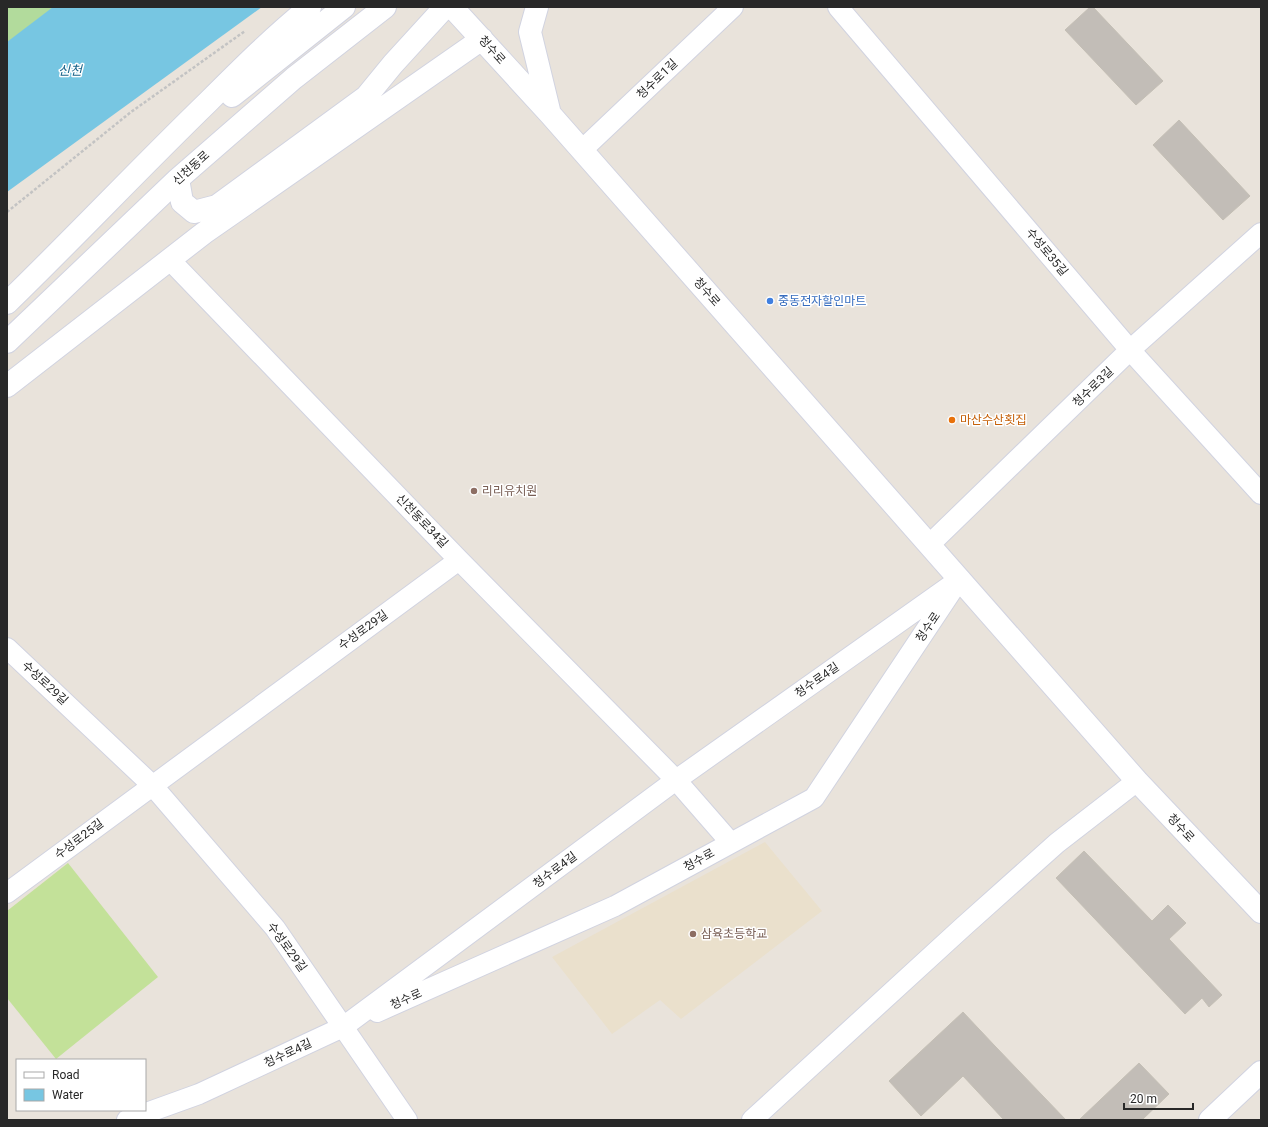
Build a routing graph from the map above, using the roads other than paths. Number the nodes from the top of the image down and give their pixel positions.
1 (310, 7) edge
2 (344, 7) edge
3 (385, 7) edge
4 (445, 7) edge
5 (452, 7) edge
6 (537, 7) edge
7 (733, 7) edge
8 (838, 7) edge
9 (482, 39) junction
10 (550, 114) junction
11 (582, 150) junction
12 (134, 174) junction
13 (178, 179) junction
14 (1261, 233) edge
15 (170, 260) junction
16 (7, 303) edge
17 (7, 342) edge
18 (1130, 350) junction
19 (7, 386) edge
20 (1261, 494) edge
21 (929, 545) junction
22 (459, 560) junction
23 (960, 579) junction
24 (7, 648) edge
25 (676, 780) junction
26 (1137, 781) junction
27 (152, 785) junction
28 (731, 843) junction
29 (7, 893) edge
30 (1261, 912) edge
31 (343, 1027) junction
32 (1261, 1072) edge
33 (755, 1117) edge
34 (127, 1120) edge
35 (407, 1120) edge
36 (1210, 1120) edge

1 - 12 main road
2 - 12 main road
3 - 13 main road, 신천동로
4 - 13 main road
5 - 9 main road, 청수로
6 - 10 main road
7 - 11 street, 청수로1길
8 - 18 street, 수성로35길
9 - 10 main road, 청수로
9 - 15 main road
10 - 11 main road, 청수로
11 - 21 main road, 청수로
12 - 16 main road
13 - 17 main road, 신천동로
14 - 18 street, 청수로3길
15 - 19 main road
15 - 22 street, 신천동로34길
18 - 20 street, 수성로35길
18 - 21 street, 청수로3길
21 - 23 main road, 청수로
22 - 25 street, 신천동로34길
22 - 27 street, 수성로29길
23 - 25 street, 청수로4길
23 - 26 main road, 청수로
23 - 28 street, 청수로
24 - 27 street, 수성로29길
25 - 28 street, 신천동로34길
25 - 31 street, 청수로4길
26 - 30 main road, 청수로
26 - 33 street
27 - 29 street, 수성로25길
27 - 31 street, 수성로29길
28 - 31 street, 청수로
31 - 34 street, 청수로4길
31 - 35 street, 수성로29길
32 - 36 main road

